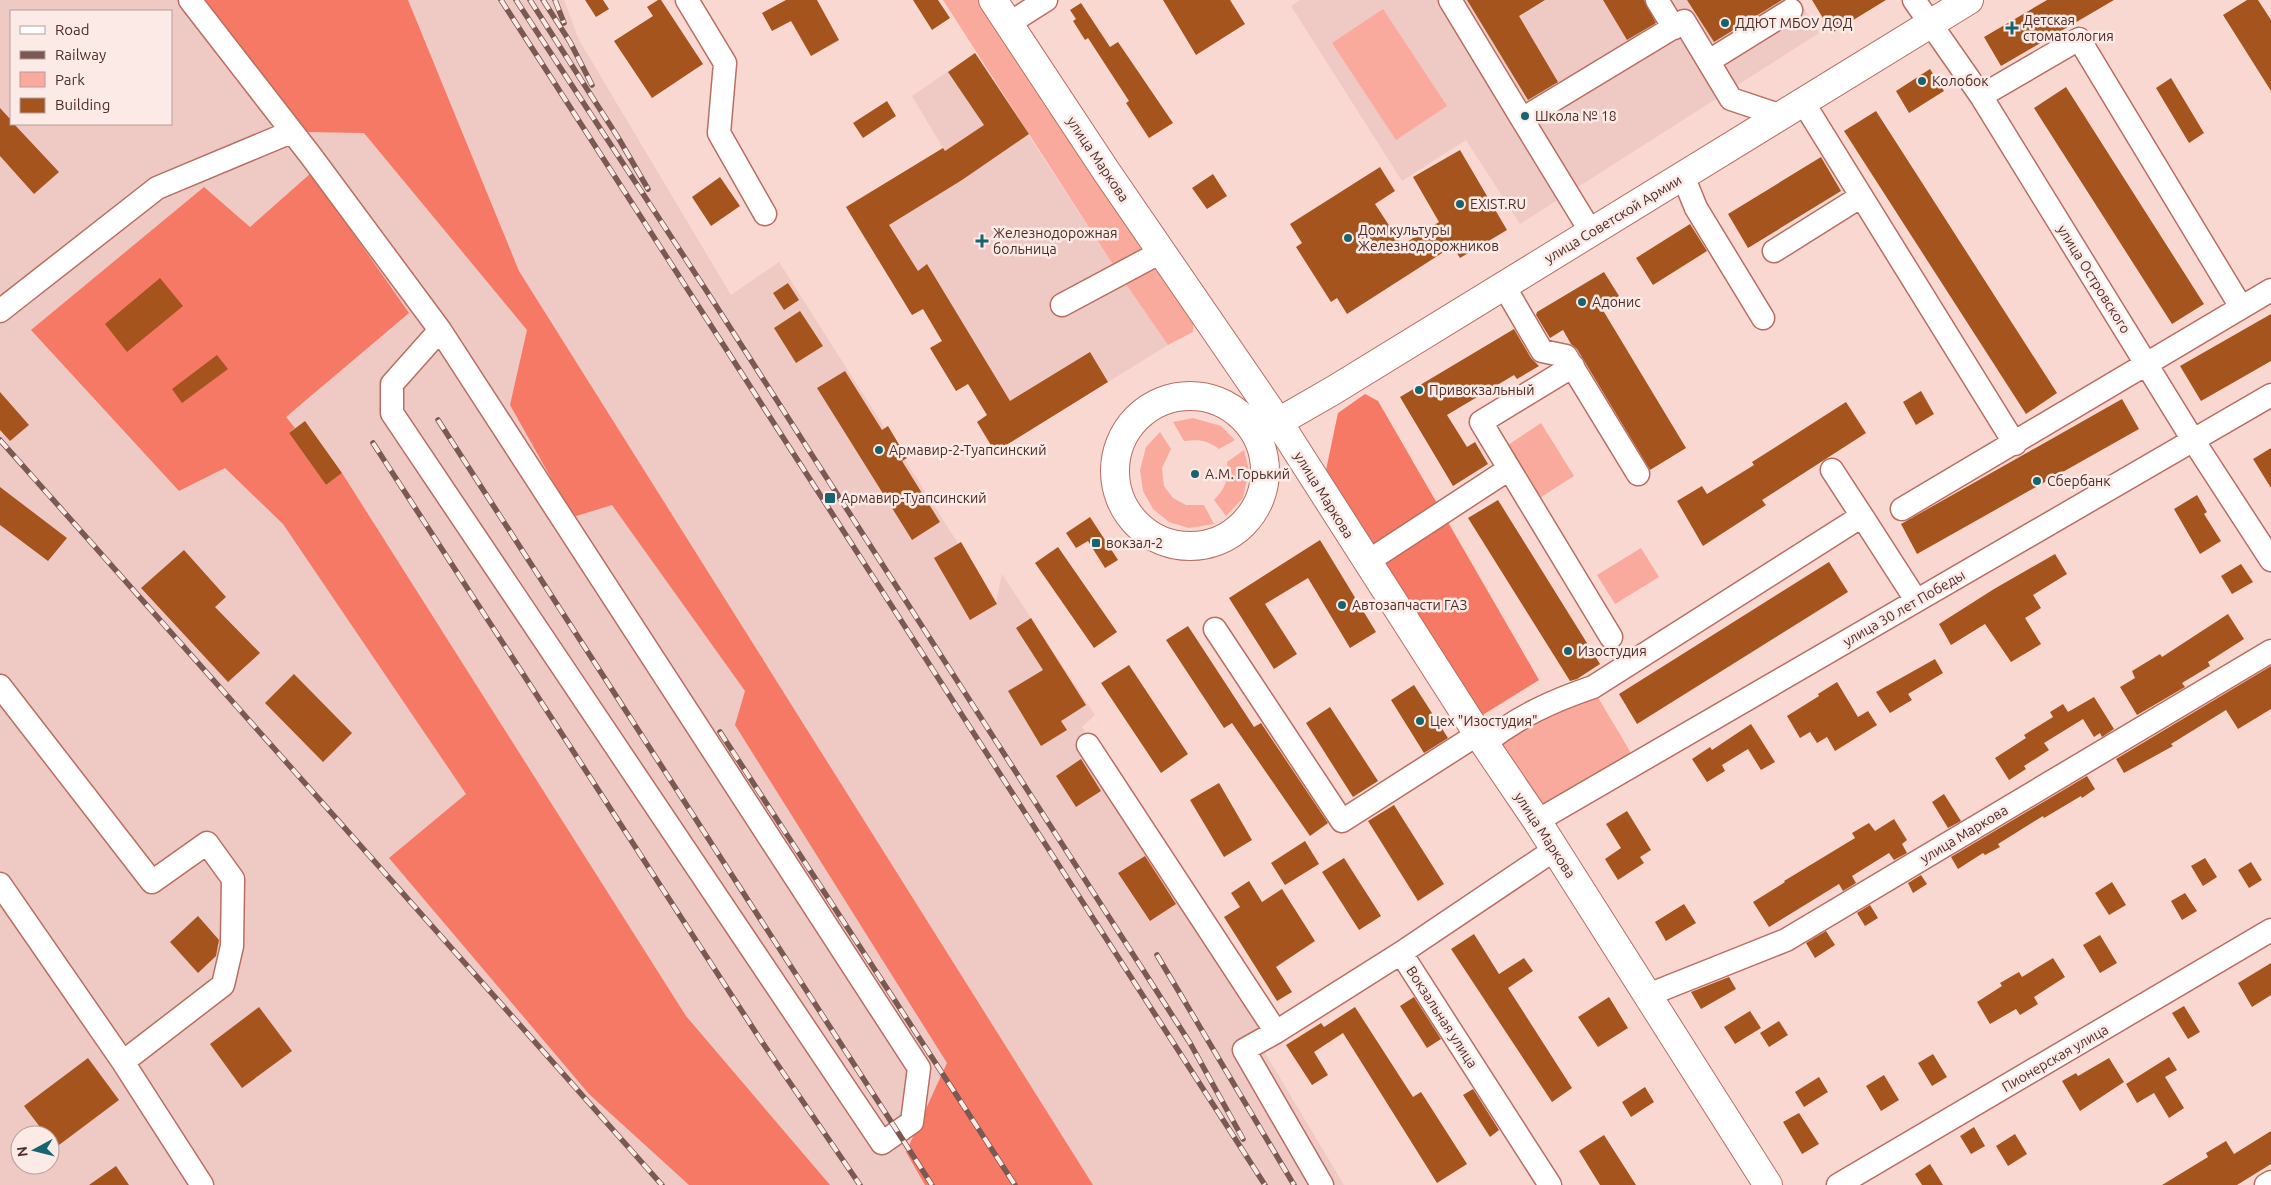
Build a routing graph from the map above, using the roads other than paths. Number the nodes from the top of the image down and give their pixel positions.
1 (190, 0) edge
2 (688, 0) edge
3 (993, 0) edge
4 (1046, 0) edge
5 (1450, 0) edge
6 (1657, 0) edge
7 (1672, 0) edge
8 (1914, 0) edge
9 (1969, 0) edge
10 (1790, 10) dead end
11 (1931, 23) junction
12 (1008, 24) junction
13 (1679, 24) junction
14 (1709, 61) junction
15 (1981, 96) junction
16 (1793, 109) junction
17 (1522, 119) junction
18 (291, 132) junction
19 (1683, 176) junction
20 (1860, 197) junction
21 (764, 214) dead end
22 (1591, 232) junction
23 (1774, 251) dead end
24 (1161, 252) junction
25 (1504, 286) junction
26 (2271, 290) edge
27 (1062, 305) dead end
28 (2241, 307) junction
29 (0, 311) edge
30 (1763, 318) dead end
31 (440, 330) junction
32 (2146, 364) junction
33 (1573, 366) junction
34 (2271, 394) edge
35 (1267, 429) junction
36 (2193, 440) junction
37 (2015, 444) junction
38 (1509, 469) junction
39 (1832, 470) dead end
40 (1638, 474) dead end
41 (1902, 510) dead end
42 (1862, 516) junction
43 (2271, 560) edge
44 (1368, 562) junction
45 (1916, 600) junction
46 (1215, 629) dead end
47 (1611, 637) dead end
48 (2271, 651) edge
49 (0, 686) edge
50 (1481, 738) junction
51 (1088, 745) dead end
52 (1536, 821) junction
53 (1554, 850) junction
54 (0, 884) edge
55 (2271, 930) edge
56 (1401, 953) junction
57 (1648, 995) junction
58 (1276, 1032) junction
59 (123, 1062) junction
60 (2271, 1182) edge
61 (202, 1185) edge
62 (1322, 1185) edge
63 (1550, 1185) edge
64 (1768, 1185) edge
65 (1838, 1185) edge
66 (2266, 1185) edge

1 - 18 street
2 - 21 street
3 - 12 main road, улица Маркова
4 - 12 street
5 - 17 street
6 - 13 street
7 - 13 street
8 - 11 street, улица Островского
9 - 11 main road, улица Советской Армии
10 - 14 street
11 - 15 street, улица Островского
11 - 16 main road, улица Советской Армии
12 - 24 main road, улица Маркова
13 - 14 street
13 - 17 street
14 - 16 street
15 - 28 street
15 - 32 street, улица Островского
16 - 19 main road, улица Советской Армии
16 - 20 street
17 - 22 street
18 - 29 street
18 - 31 street
19 - 22 main road, улица Советской Армии
19 - 30 street
20 - 23 street
20 - 37 street
22 - 25 main road, улица Советской Армии
24 - 27 street
24 - 35 main road, улица Маркова
25 - 33 street
25 - 35 main road, улица Советской Армии
26 - 28 street
28 - 32 street
31 - 31 street
32 - 36 street, улица Островского
32 - 37 street
33 - 38 street
33 - 40 street
34 - 36 street, улица 30 лет Победы
35 - 35 main road
35 - 44 main road, улица Маркова
36 - 43 street, улица Островского
36 - 45 street, улица 30 лет Победы
37 - 41 street
38 - 44 street
38 - 47 street
39 - 42 street
42 - 45 street
42 - 50 street
44 - 50 main road, улица Маркова
45 - 52 street, улица 30 лет Победы
46 - 50 street
48 - 57 street, улица Маркова
49 - 59 street
50 - 52 main road, улица Маркова
51 - 58 street
52 - 53 main road, улица Маркова
53 - 56 street, Вокзальная улица
53 - 57 main road, улица Маркова
54 - 59 street
55 - 65 street, Пионерская улица
56 - 58 street
56 - 63 street, Вокзальная улица
57 - 64 main road, улица Маркова
58 - 62 street
59 - 61 street
60 - 66 street

